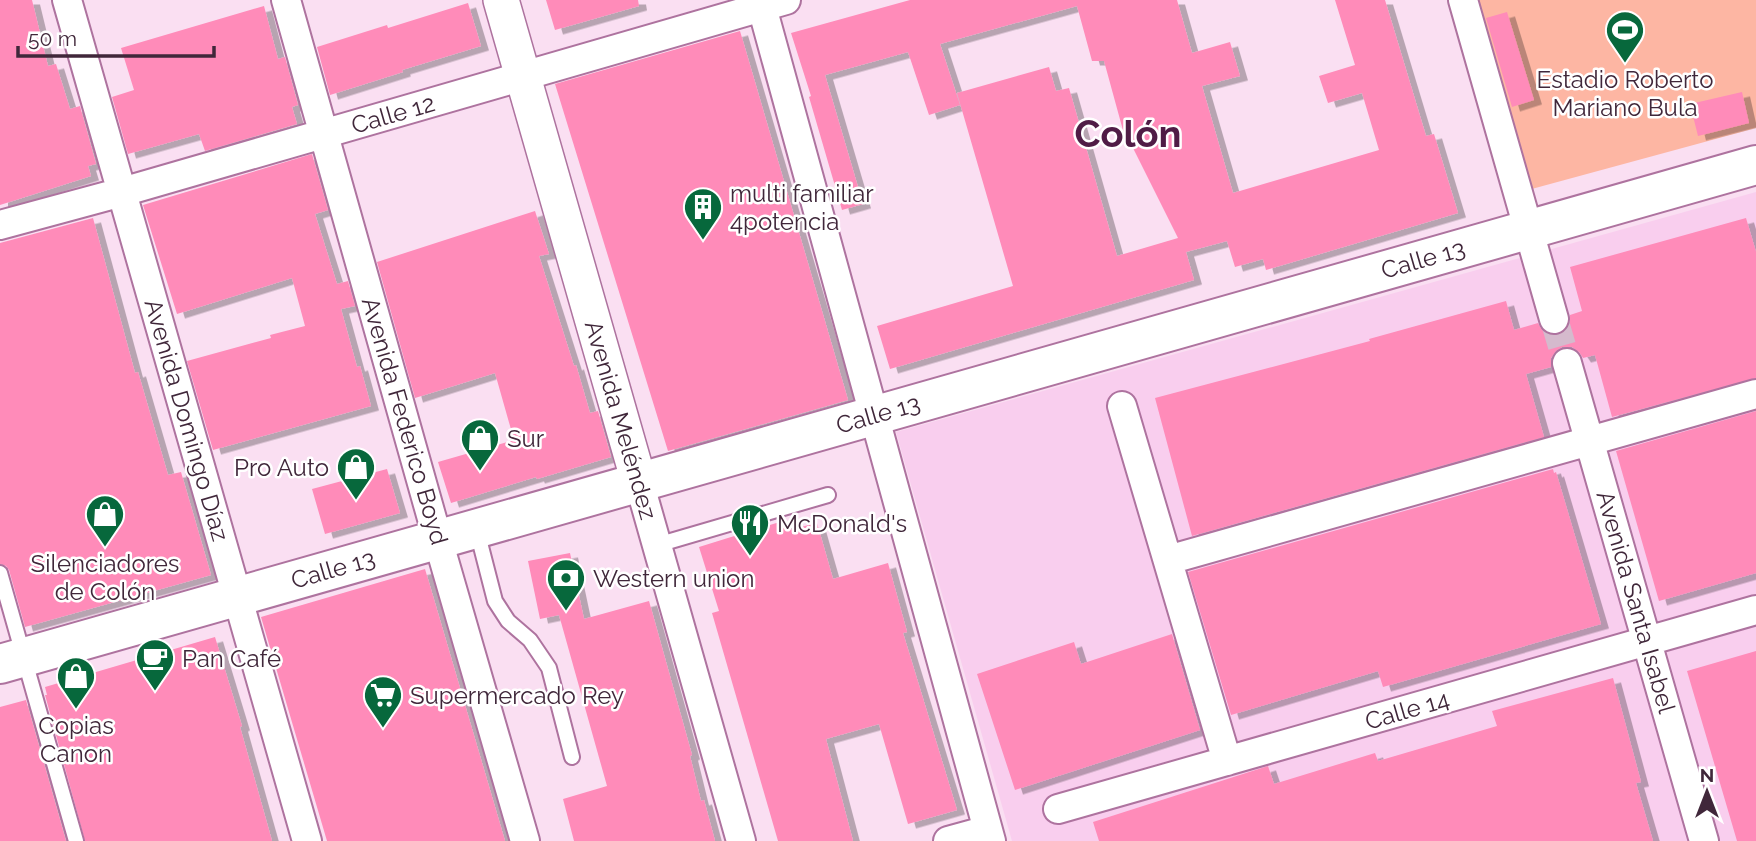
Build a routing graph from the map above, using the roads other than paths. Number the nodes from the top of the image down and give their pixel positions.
1 (67, 0) edge
2 (286, 0) edge
3 (501, 0) edge
4 (1463, 0) edge
5 (754, 6) edge
6 (523, 76) junction
7 (324, 134) junction
8 (1756, 165) edge
9 (122, 192) junction
10 (0, 225) edge
11 (1529, 229) junction
12 (1555, 319) tunnel mouth
13 (1567, 363) tunnel mouth
14 (1756, 394) edge
15 (1122, 406) dead end
16 (874, 415) junction
17 (1590, 441) junction
18 (639, 482) junction
19 (828, 495) dead end
20 (476, 529) junction
21 (438, 540) junction
22 (657, 545) junction
23 (1168, 559) junction
24 (0, 573) edge
25 (237, 596) junction
26 (1756, 610) edge
27 (1647, 641) junction
28 (11, 660) edge
29 (572, 757) dead end
30 (1227, 761) junction
31 (1058, 809) dead end
32 (990, 835) edge
33 (76, 841) edge
34 (307, 841) edge
35 (525, 841) edge
36 (741, 841) edge
37 (948, 841) edge
38 (1704, 841) edge

1 - 9 street, Avenida Domingo Díaz
2 - 7 street, Avenida Federico Boyd
3 - 6 street, Avenida Meléndez
4 - 11 street
5 - 6 street, Calle 12
5 - 16 street
6 - 7 street, Calle 12
6 - 18 street, Avenida Meléndez
7 - 9 street, Calle 12
7 - 21 street, Avenida Federico Boyd
8 - 11 main road, Calle 13
9 - 10 street, Calle 12
9 - 25 street, Avenida Domingo Díaz
11 - 12 street
11 - 16 main road, Calle 13
13 - 17 street, Avenida Santa Isabel
14 - 17 street
15 - 23 street
16 - 18 main road, Calle 13
16 - 32 street
17 - 23 street
17 - 27 street, Avenida Santa Isabel
18 - 20 main road, Calle 13
18 - 22 street, Avenida Meléndez
19 - 22 lane
20 - 21 main road, Calle 13
20 - 29 lane
21 - 25 main road, Calle 13
21 - 35 street, Avenida Federico Boyd
22 - 36 street, Avenida Meléndez
23 - 30 street
24 - 28 lane
25 - 28 main road, Calle 13
25 - 34 street, Avenida Domingo Díaz
26 - 27 street, Calle 14
27 - 30 street, Calle 14
27 - 38 street, Avenida Santa Isabel
28 - 33 lane
30 - 31 street, Calle 14
32 - 37 street

